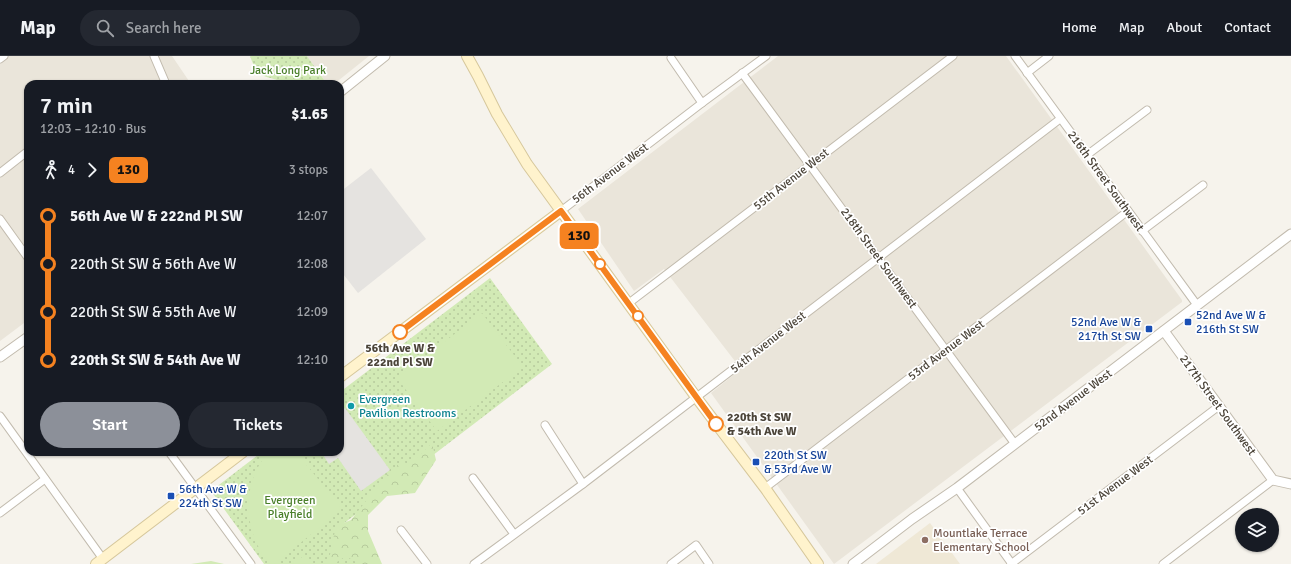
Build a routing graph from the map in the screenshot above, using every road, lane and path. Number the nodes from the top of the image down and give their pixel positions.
1 (4, 56) edge
2 (154, 56) edge
3 (385, 56) edge
4 (467, 56) edge
5 (766, 56) edge
6 (953, 56) edge
7 (1015, 56) edge
8 (1049, 56) edge
9 (671, 58) dead end
10 (0, 59) edge
11 (742, 73) junction
12 (1027, 73) junction
13 (164, 80) edge
14 (344, 89) edge
15 (702, 103) junction
16 (1147, 110) dead end
17 (1060, 119) junction
18 (24, 154) edge
19 (1087, 155) junction
20 (810, 164) junction
21 (0, 173) edge
22 (1203, 185) dead end
23 (561, 211) junction
24 (1128, 211) junction
25 (0, 219) edge
26 (1142, 231) junction
27 (1291, 234) edge
28 (24, 252) edge
29 (878, 257) junction
30 (629, 303) junction
31 (1197, 305) junction
32 (1164, 331) junction
33 (24, 340) edge
34 (946, 350) junction
35 (0, 357) edge
36 (344, 374) edge
37 (696, 397) junction
38 (1219, 406) junction
39 (0, 416) edge
40 (545, 425) dead end
41 (1015, 444) junction
42 (24, 450) edge
43 (29, 456) edge
44 (172, 456) edge
45 (238, 456) edge
46 (473, 478) dead end
47 (45, 479) junction
48 (1273, 480) junction
49 (583, 484) junction
50 (1291, 484) edge
51 (765, 488) junction
52 (957, 488) junction
53 (195, 489) junction
54 (0, 513) edge
55 (401, 530) dead end
56 (514, 534) junction
57 (100, 561) edge
58 (251, 564) edge
59 (427, 564) edge
60 (474, 564) edge
61 (671, 564) edge
62 (709, 564) edge
63 (818, 564) edge
64 (853, 564) edge
65 (1011, 564) edge
66 (1163, 564) edge

1 - 10 street
2 - 13 street
3 - 14 street
4 - 23 main road
5 - 11 street, 56th Avenue West
6 - 20 street, 55th Avenue West
7 - 12 street, 216th Street Southwest
8 - 12 street
9 - 15 street
11 - 15 street, 56th Avenue West
11 - 20 street, 218th Street Southwest
12 - 17 street, 216th Street Southwest
15 - 23 street, 56th Avenue West
16 - 19 street
17 - 19 street, 216th Street Southwest
17 - 29 street, 54th Avenue West
18 - 21 street
19 - 24 street, 216th Street Southwest
20 - 29 street, 218th Street Southwest
20 - 30 street, 55th Avenue West
22 - 26 street
23 - 30 main road
23 - 36 main road, 56th Avenue West
24 - 26 street, 216th Street Southwest
24 - 34 street, 53rd Avenue West
25 - 28 street
26 - 31 street, 216th Street Southwest
27 - 31 street, 52nd Avenue West
29 - 34 street, 218th Street Southwest
29 - 37 street, 54th Avenue West
30 - 37 main road
31 - 32 street, 52nd Avenue West
32 - 38 street, 217th Street Southwest
32 - 41 street, 52nd Avenue West
33 - 35 street
34 - 41 street, 218th Street Southwest
34 - 51 street, 53rd Avenue West
37 - 49 street, 54th Avenue West
37 - 51 main road
38 - 48 street, 217th Street Southwest
38 - 65 street, 51st Avenue West
39 - 42 street
40 - 49 street
41 - 52 street, 52nd Avenue West
43 - 47 street
44 - 53 street
45 - 53 main road
46 - 56 street
47 - 54 street
47 - 57 street
48 - 50 street
48 - 66 street
49 - 56 street, 54th Avenue West
51 - 63 main road
52 - 64 street, 52nd Avenue West
52 - 65 street
53 - 57 main road
53 - 58 street
55 - 59 street
56 - 60 street, 54th Avenue West
61 - 62 street

